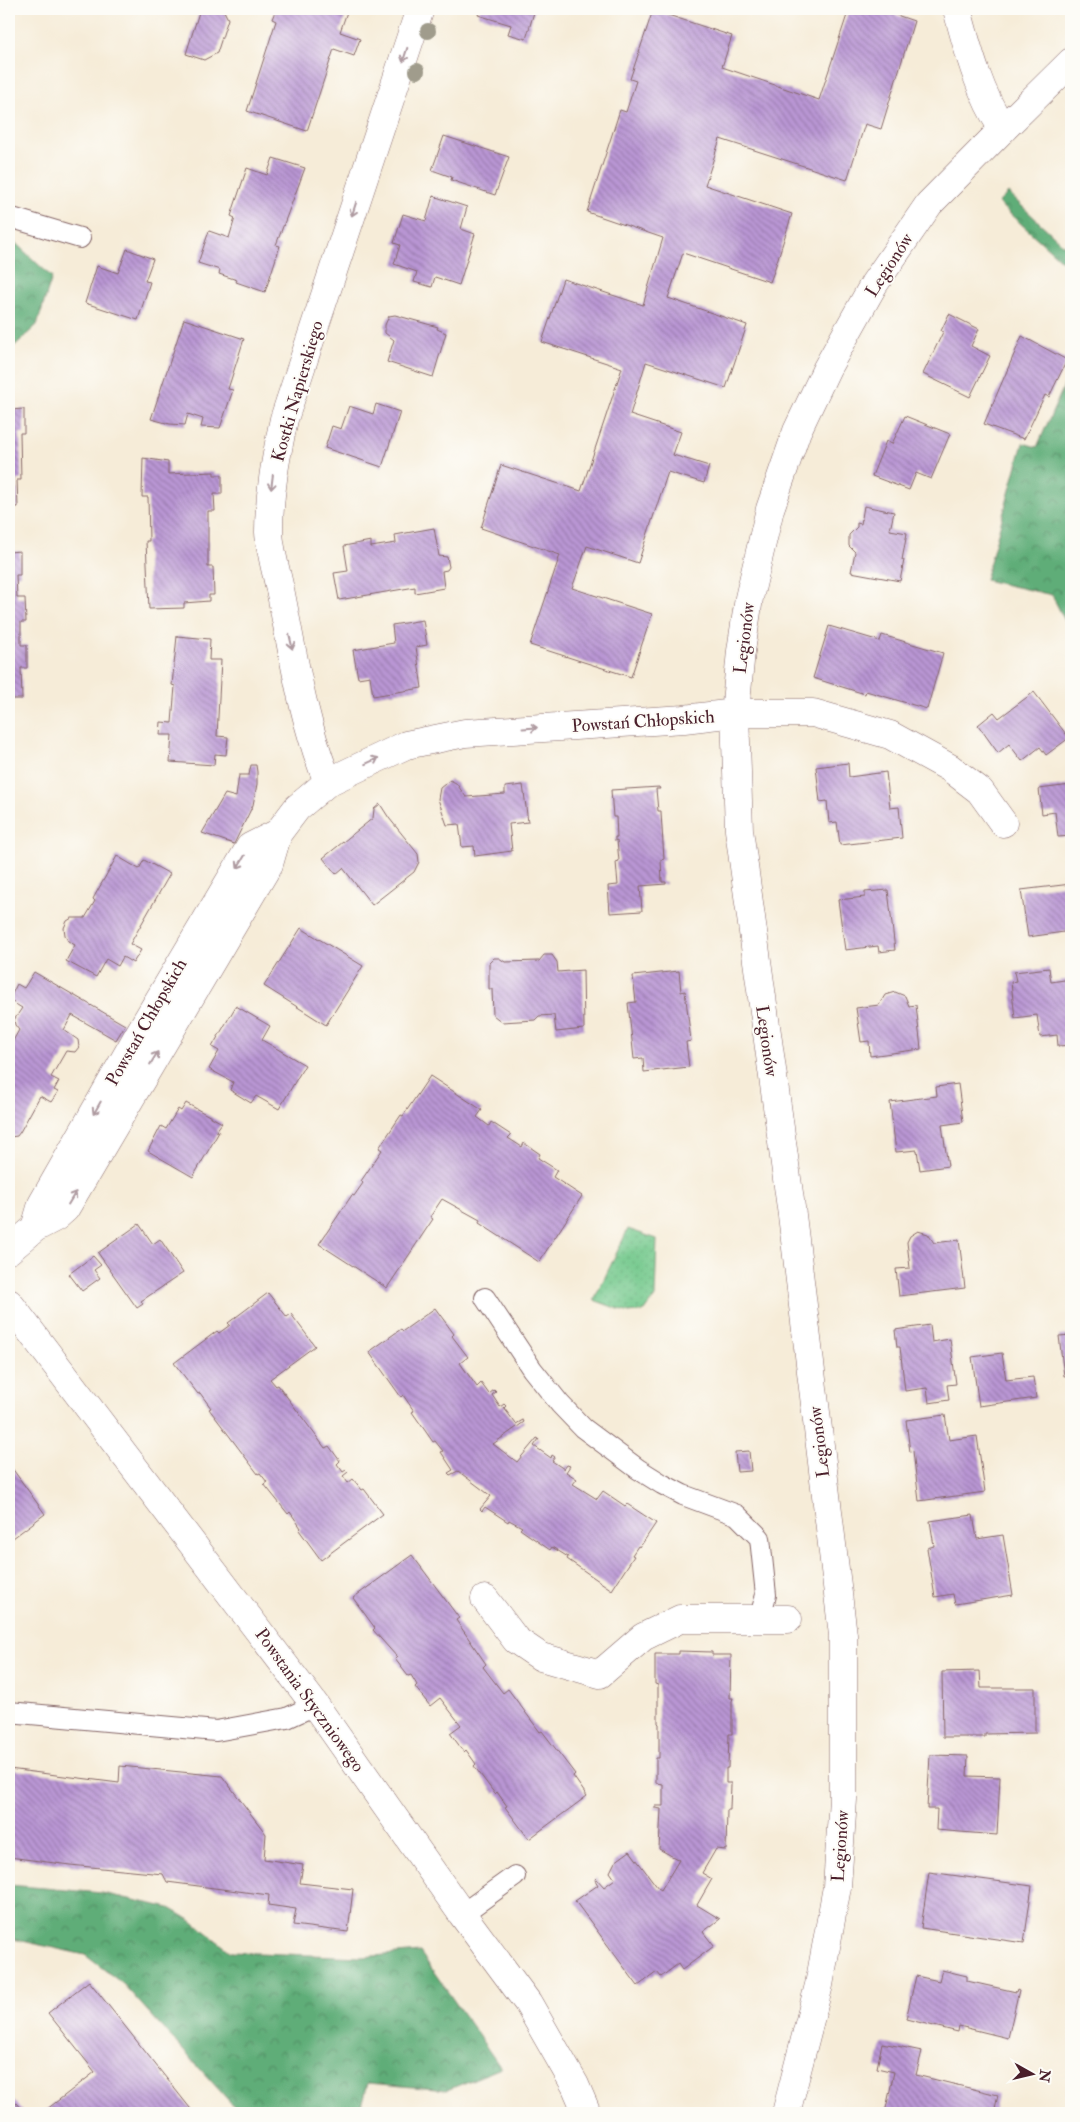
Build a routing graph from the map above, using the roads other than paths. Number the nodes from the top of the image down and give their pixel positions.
1 (420, 9) edge
2 (957, 9) edge
3 (1071, 62) edge
4 (1003, 129) junction
5 (9, 217) edge
6 (80, 238) dead end
7 (735, 714) junction
8 (328, 782) junction
9 (1003, 824) dead end
10 (9, 1250) edge
11 (485, 1298) dead end
12 (9, 1303) edge
13 (485, 1599) dead end
14 (788, 1619) dead end
15 (758, 1620) junction
16 (315, 1705) junction
17 (9, 1712) edge
18 (514, 1876) dead end
19 (462, 1914) junction
20 (588, 2113) edge
21 (786, 2113) edge

1 -> 8 street, Kostki Napierskiego
2 - 4 street
3 - 4 street, Legionów
4 - 7 street, Legionów
5 - 6 lane
8 -> 7 street, Powstań Chłopskich
7 - 9 street, Powstań Chłopskich
7 - 21 street, Legionów
8 - 10 street, Powstań Chłopskich
11 - 15 lane
12 - 16 street, Powstania Styczniowego
13 - 15 street
14 - 15 street
16 - 17 lane
16 - 19 street, Powstania Styczniowego
18 - 19 lane
19 - 20 street, Powstania Styczniowego

